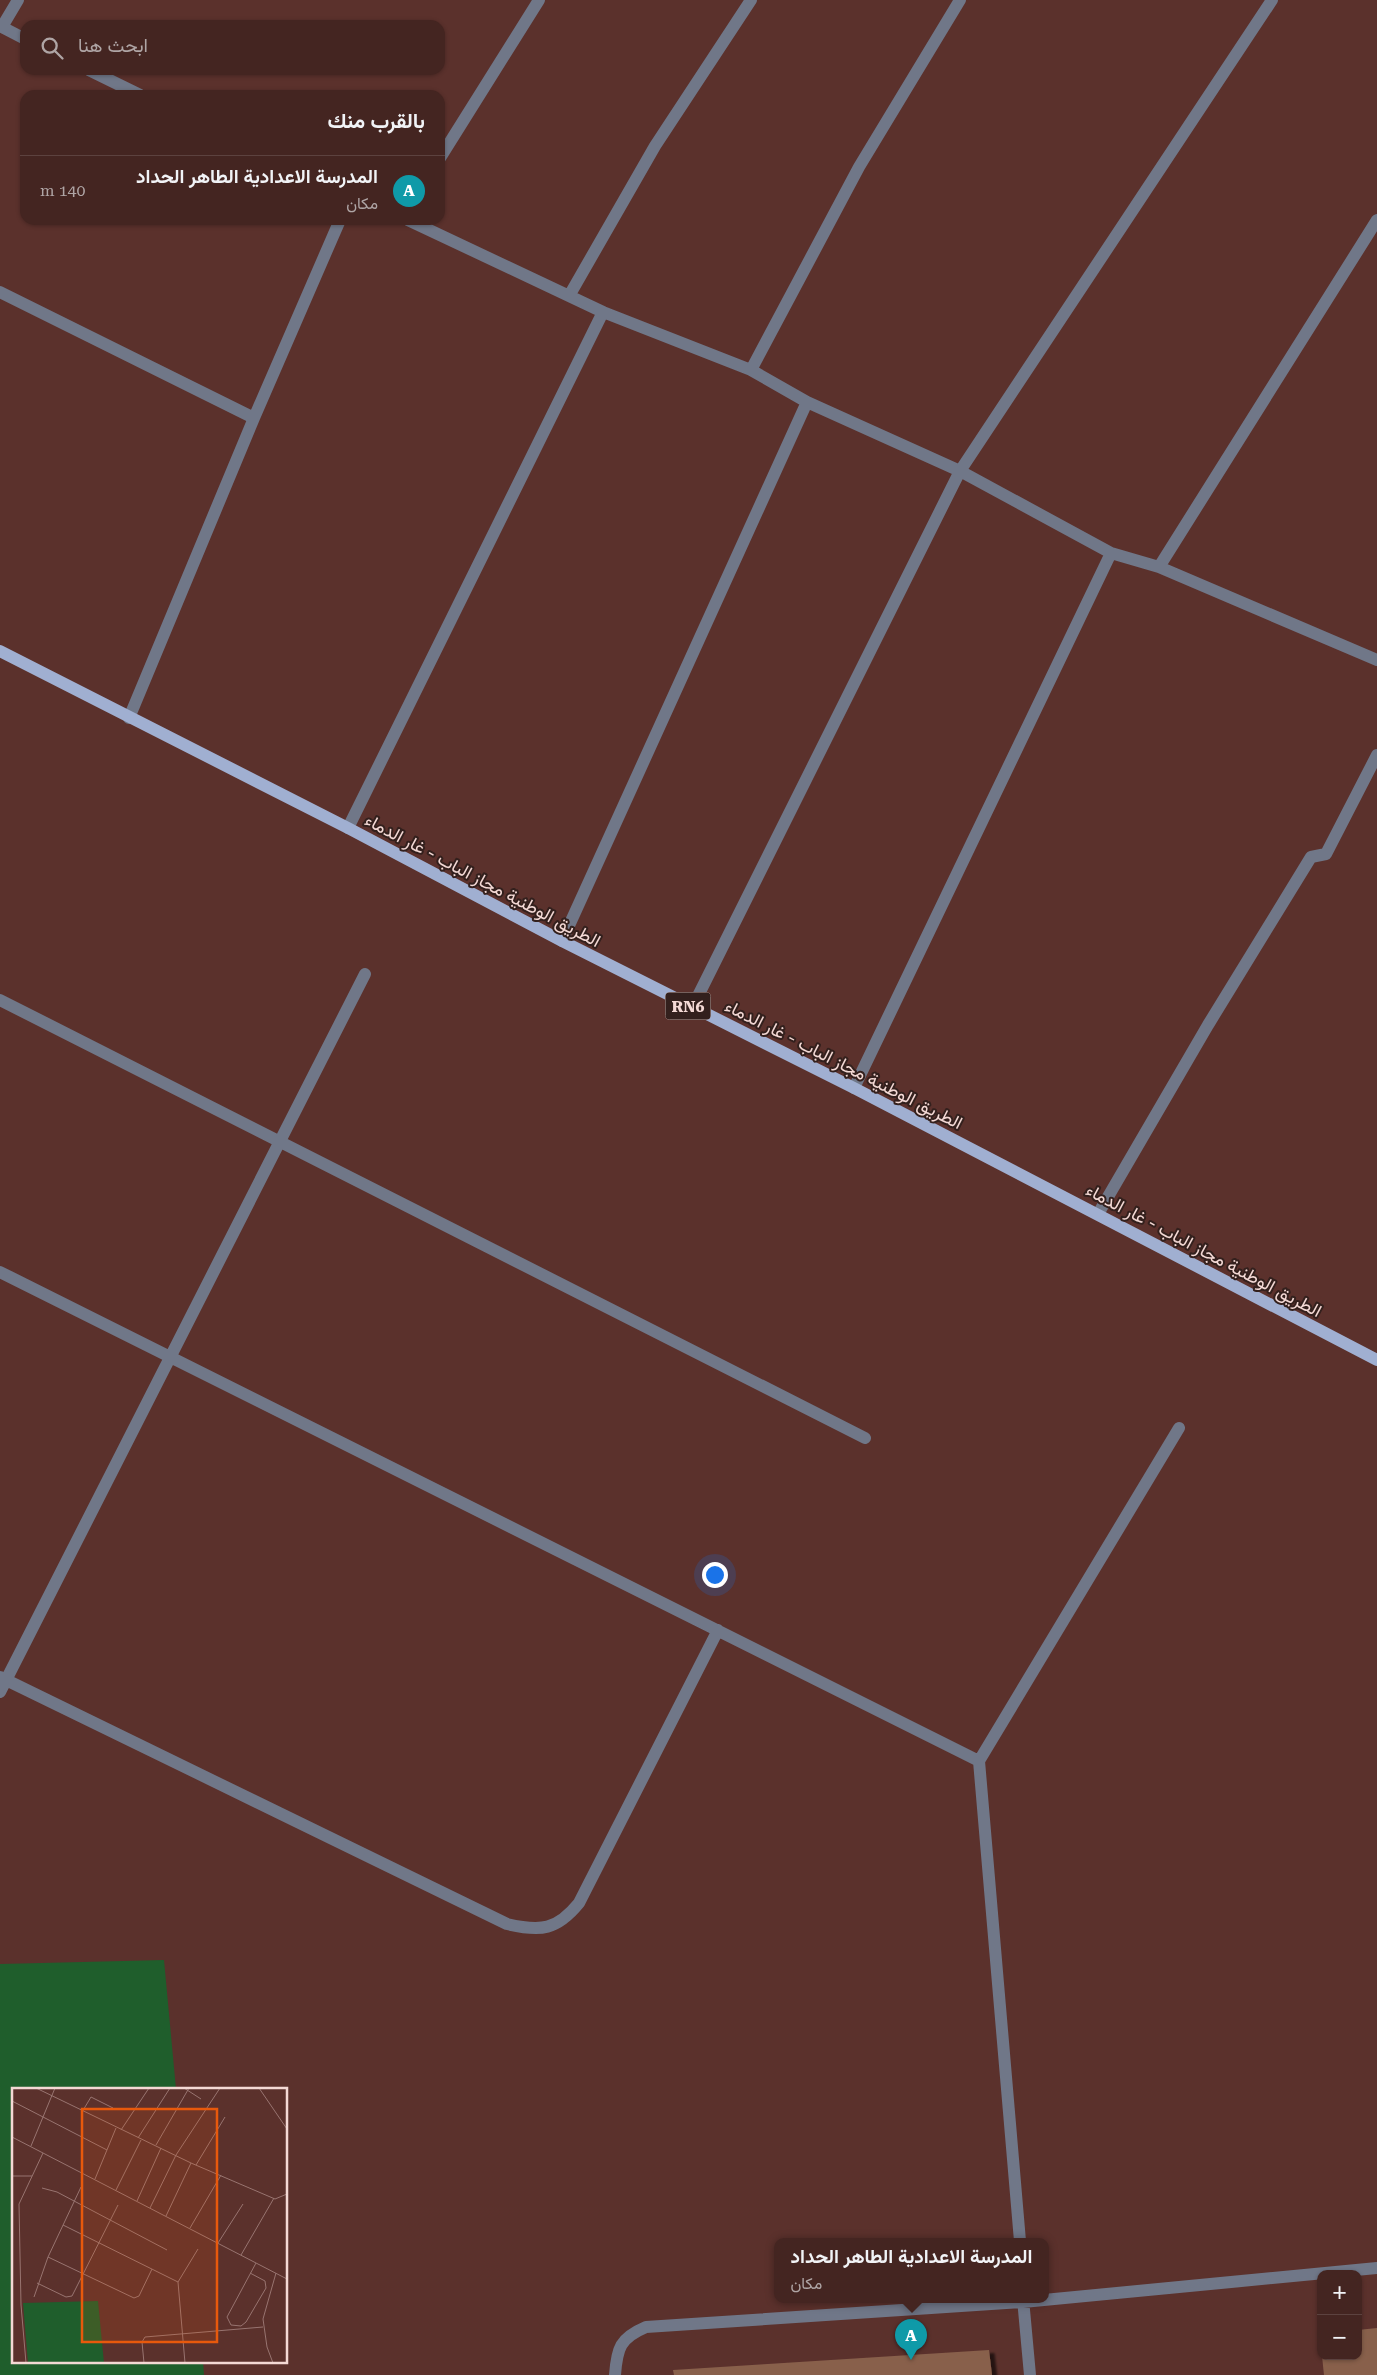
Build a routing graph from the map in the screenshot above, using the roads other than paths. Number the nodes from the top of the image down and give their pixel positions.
1 (18, 0) edge
2 (539, 0) edge
3 (751, 0) edge
4 (960, 0) edge
5 (1272, 0) edge
6 (1, 27) edge
7 (20, 36) edge
8 (99, 75) edge
9 (130, 90) edge
10 (445, 150) edge
11 (1377, 220) edge
12 (338, 225) edge
13 (419, 225) edge
14 (0, 292) edge
15 (569, 296) junction
16 (603, 312) junction
17 (751, 370) junction
18 (807, 402) junction
19 (254, 418) junction
20 (960, 471) junction
21 (1111, 553) junction
22 (1159, 567) junction
23 (0, 651) edge
24 (1377, 660) edge
25 (129, 718) junction
26 (1377, 756) edge
27 (348, 828) junction
28 (562, 941) junction
29 (365, 974) dead end
30 (0, 1000) edge
31 (692, 1008) junction
32 (854, 1088) junction
33 (280, 1142) junction
34 (1098, 1214) junction
35 (0, 1272) edge
36 (170, 1357) junction
37 (1377, 1360) edge
38 (1179, 1428) dead end
39 (865, 1438) dead end
40 (718, 1630) junction
41 (3, 1678) edge
42 (0, 1692) edge
43 (979, 1761) junction
44 (1020, 2238) edge
45 (1377, 2268) edge
46 (1049, 2298) edge
47 (981, 2303) edge
48 (1023, 2303) edge
49 (614, 2375) edge
50 (1030, 2375) edge

1 - 6 street
2 - 10 street
3 - 15 street
4 - 17 street
5 - 20 street
6 - 7 street
8 - 9 street
11 - 22 street
12 - 19 street
13 - 15 street
14 - 19 street
15 - 16 street
16 - 17 street
16 - 27 street
17 - 18 street
18 - 20 street
18 - 28 street
19 - 25 street
20 - 21 street
20 - 31 street
21 - 22 street
21 - 32 street
22 - 24 street
23 - 25 main road, الطريق الوطنية مجاز الباب - غار الدماء / RN6
25 - 27 main road, الطريق الوطنية مجاز الباب - غار الدماء / RN6
26 - 34 street
27 - 28 main road, الطريق الوطنية مجاز الباب - غار الدماء / RN6
28 - 31 main road, الطريق الوطنية مجاز الباب - غار الدماء / RN6
29 - 33 street
30 - 33 street
31 - 32 main road, الطريق الوطنية مجاز الباب - غار الدماء / RN6
32 - 34 main road, الطريق الوطنية مجاز الباب - غار الدماء / RN6
33 - 36 street
33 - 39 street
34 - 37 main road, الطريق الوطنية مجاز الباب - غار الدماء / RN6
35 - 36 street
36 - 40 street
36 - 41 street
38 - 43 street
40 - 41 street
40 - 43 street
41 - 42 street
43 - 44 street
45 - 46 street
47 - 49 street
48 - 50 street

